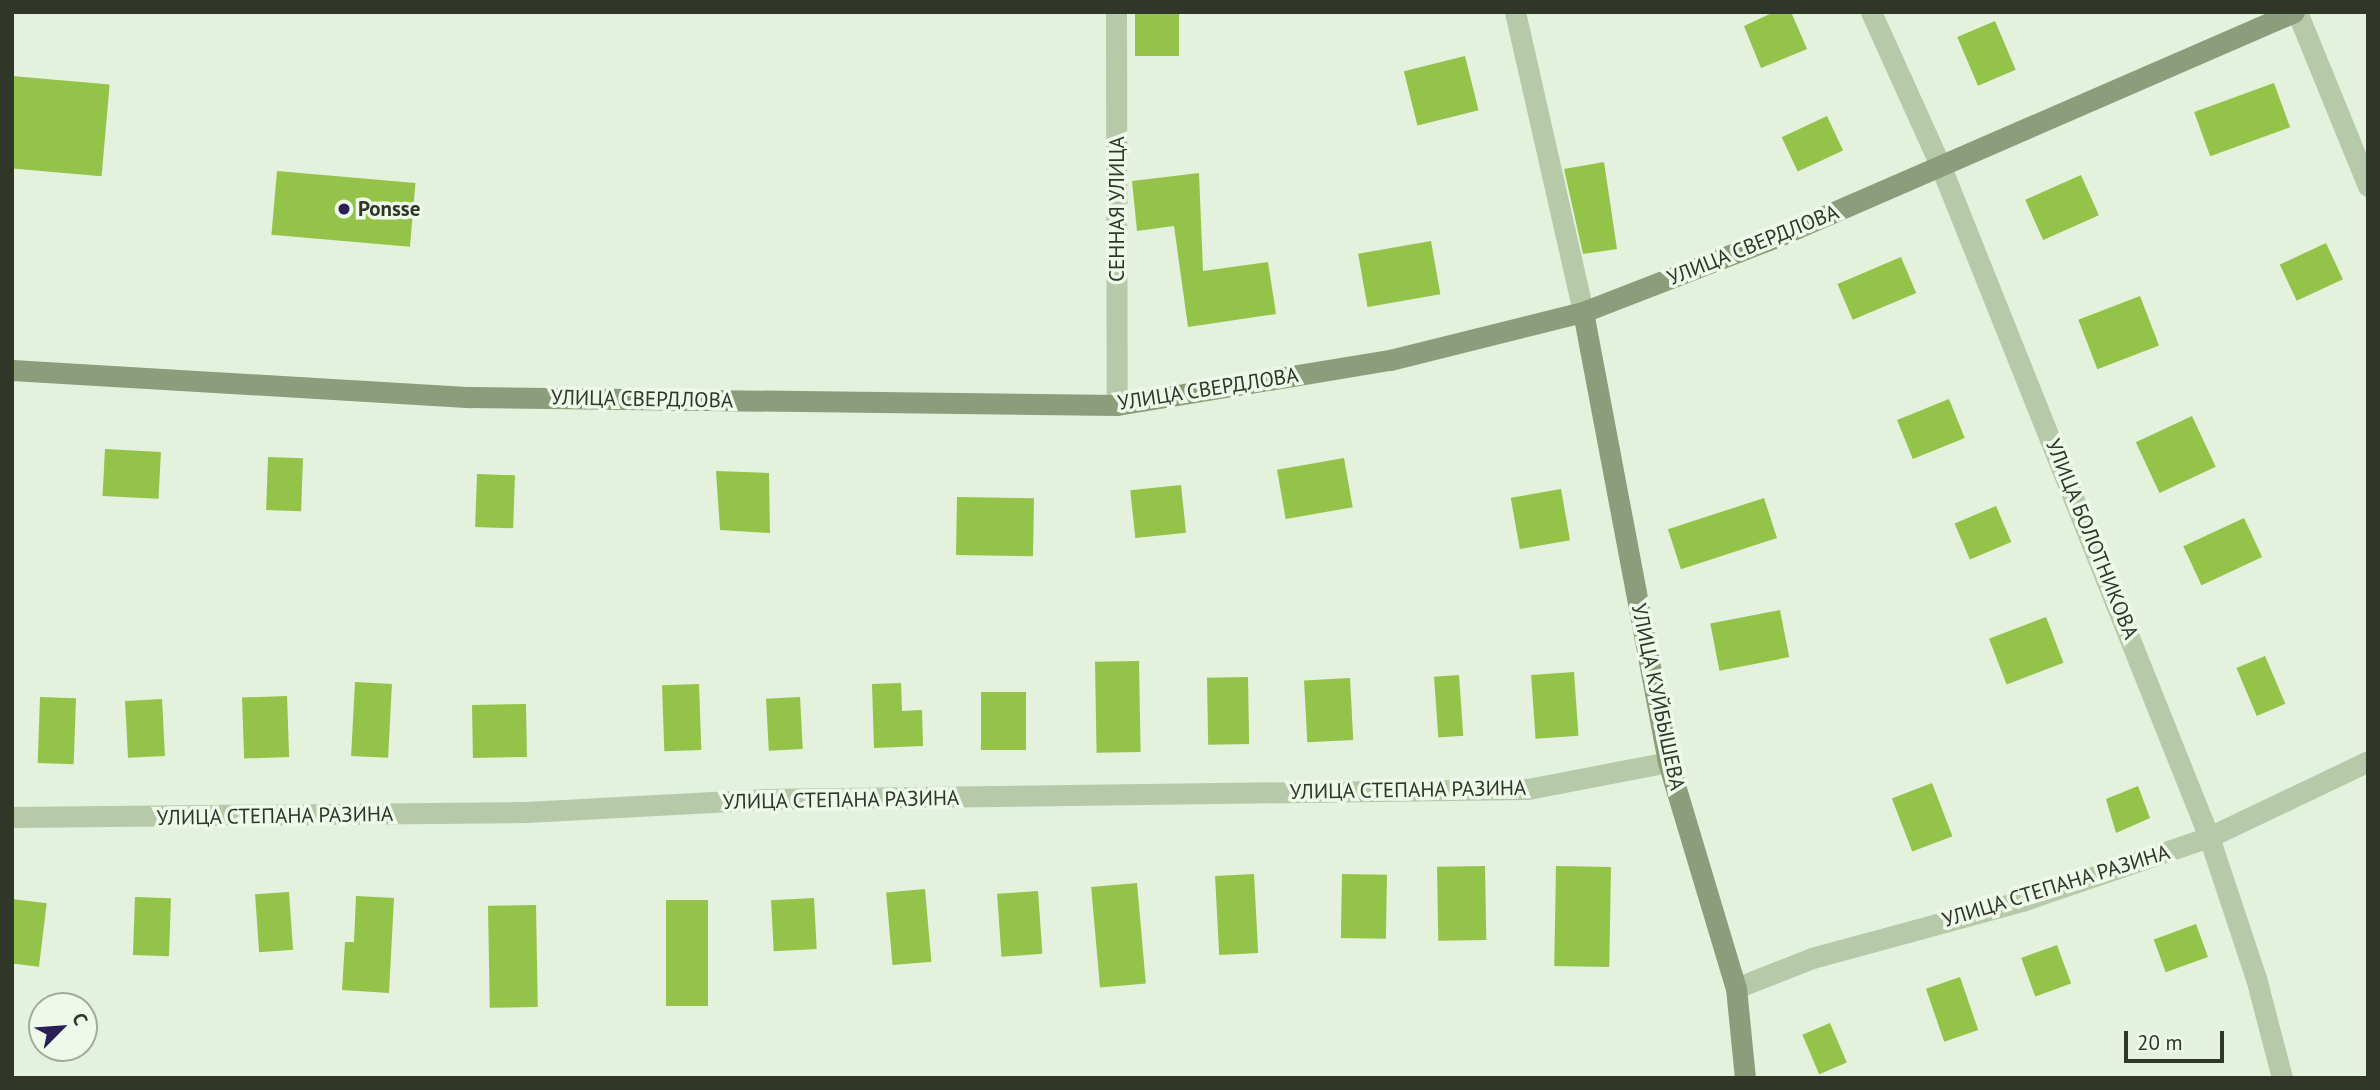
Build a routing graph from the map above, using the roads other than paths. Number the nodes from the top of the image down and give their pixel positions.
1 (1116, 12) edge
2 (1515, 12) edge
3 (1871, 12) edge
4 (2296, 12) edge
5 (1941, 167) junction
6 (2368, 187) edge
7 (1583, 312) junction
8 (12, 370) edge
9 (1117, 405) junction
10 (2368, 761) edge
11 (1668, 762) junction
12 (12, 817) edge
13 (2210, 837) junction
14 (1736, 988) junction
15 (1745, 1078) edge
16 (2282, 1078) edge

1 - 9 street, СЕННАЯ УЛИЦА
2 - 7 street
3 - 5 street, УЛИЦА БОЛОТНИКОВА
4 - 5 main road, УЛИЦА СВЕРДЛОВА
4 - 6 street
5 - 7 main road, УЛИЦА СВЕРДЛОВА
5 - 13 street, УЛИЦА БОЛОТНИКОВА
7 - 9 main road, УЛИЦА СВЕРДЛОВА
7 - 11 main road, УЛИЦА КУЙБЫШЕВА
8 - 9 main road, УЛИЦА СВЕРДЛОВА
10 - 13 street, УЛИЦА СТЕПАНА РАЗИНА
11 - 12 street, УЛИЦА СТЕПАНА РАЗИНА
11 - 14 main road, УЛИЦА КУЙБЫШЕВА
13 - 14 street, УЛИЦА СТЕПАНА РАЗИНА
13 - 16 street, УЛИЦА БОЛОТНИКОВА
14 - 15 main road, УЛИЦА КУЙБЫШЕВА

